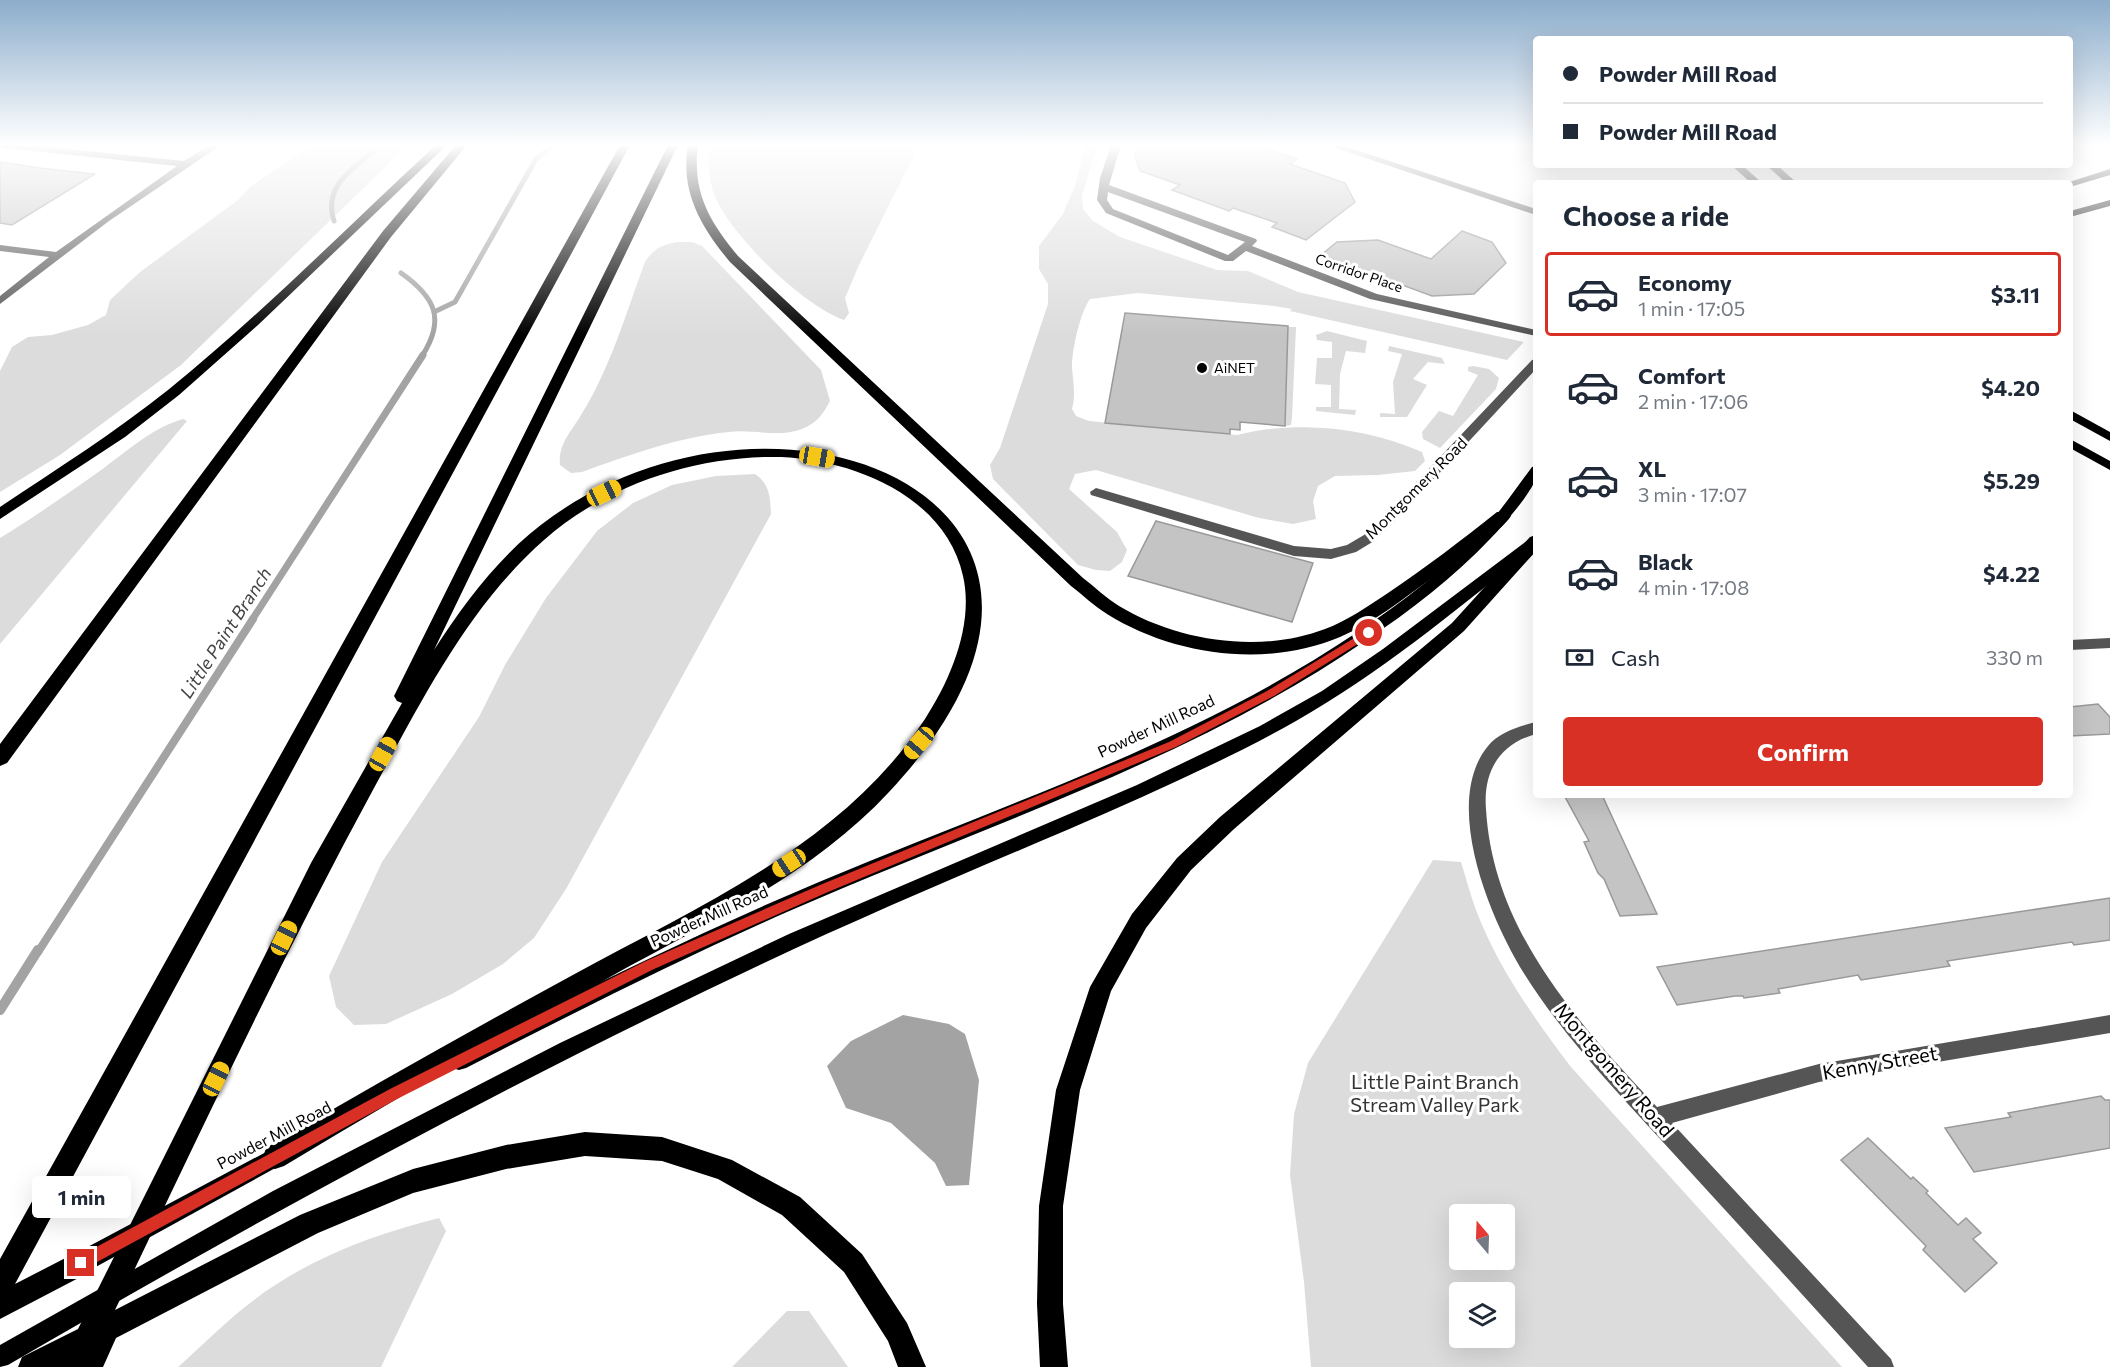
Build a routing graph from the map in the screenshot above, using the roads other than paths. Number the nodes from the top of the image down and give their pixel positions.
1 (123, 209) edge
2 (374, 209) edge
3 (409, 209) edge
4 (590, 209) edge
5 (642, 209) edge
6 (699, 209) edge
7 (1109, 209) edge
8 (1163, 209) edge
9 (2089, 209) edge
10 (2073, 213) edge
11 (1246, 247) junction
12 (0, 248) edge
13 (57, 255) junction
14 (0, 302) edge
15 (1533, 332) edge
16 (1533, 365) edge
17 (2073, 416) edge
18 (2110, 437) edge
19 (2073, 445) edge
20 (2110, 466) edge
21 (1533, 474) edge
22 (1096, 492) dead end
23 (0, 514) edge
24 (1503, 516) junction
25 (1533, 542) edge
26 (1533, 543) edge
27 (2110, 643) edge
28 (2073, 645) edge
29 (1530, 729) edge
30 (0, 758) edge
31 (314, 878) junction
32 (2110, 1024) edge
33 (206, 1099) junction
34 (1654, 1118) junction
35 (275, 1157) junction
36 (81, 1263) joint
37 (0, 1285) edge
38 (0, 1308) edge
39 (0, 1357) edge
40 (32, 1367) edge
41 (73, 1367) edge
42 (89, 1367) edge
43 (912, 1367) edge
44 (1054, 1367) edge
45 (1883, 1367) edge

1 - 13 street
2 - 23 highway
3 - 30 highway
4 - 37 highway
5 - 31 highway
6 - 24 highway
7 - 11 street
8 - 11 street, Corridor Place
9 - 10 main road
11 - 15 street, Corridor Place
12 - 13 street
13 - 14 street
16 - 22 street, Montgomery Road
17 - 18 main road
19 - 20 main road
21 - 24 main road, Powder Mill Road
24 - 35 main road, Powder Mill Road
25 - 39 main road
26 - 44 highway
27 - 28 street
29 - 34 street, Montgomery Road
31 - 33 highway
31 - 35 highway
32 - 34 street, Kenny Street
33 - 41 highway
33 - 42 highway
34 - 45 street, Montgomery Road
35 - 36 main road, Powder Mill Road
36 - 38 highway
40 - 43 highway

